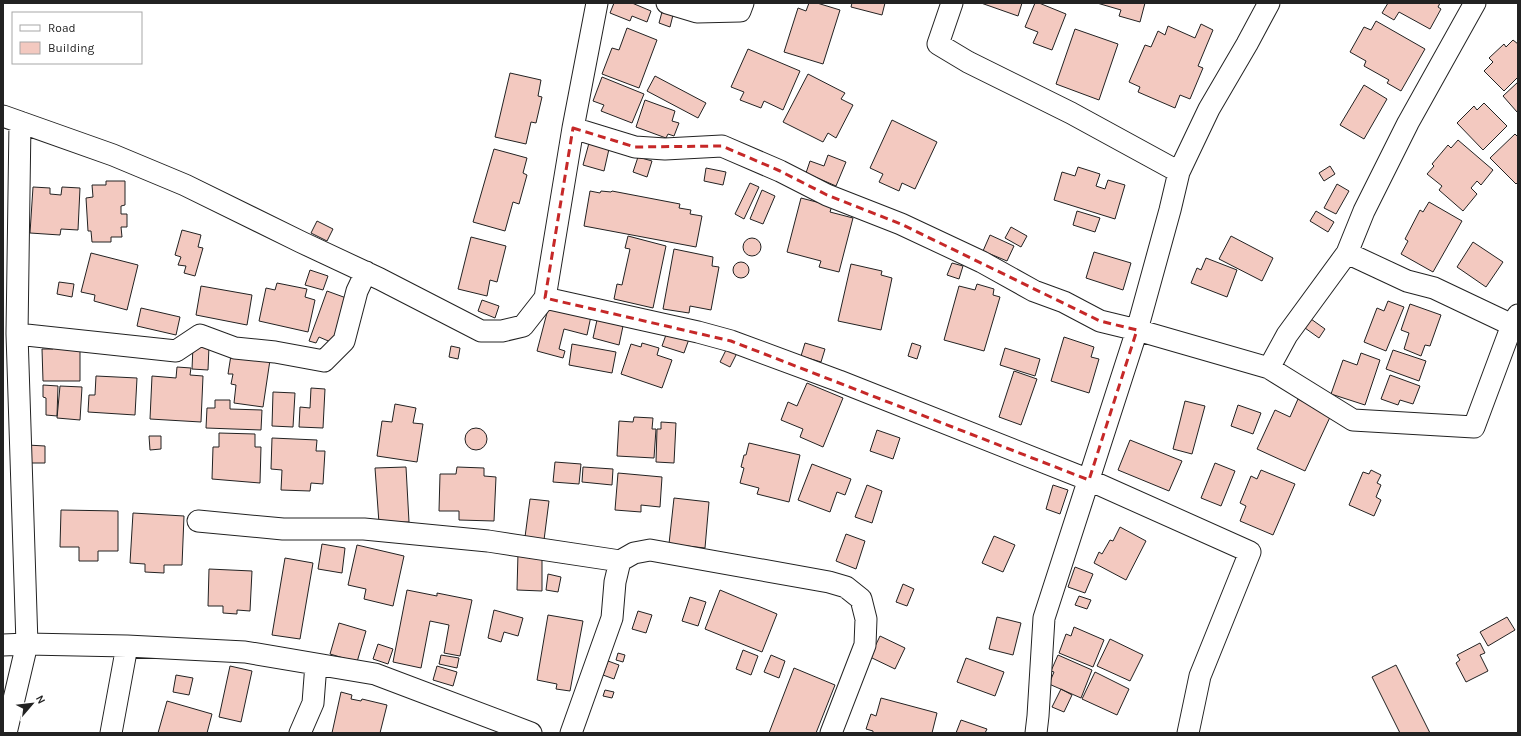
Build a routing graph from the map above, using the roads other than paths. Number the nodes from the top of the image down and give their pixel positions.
1 (597, 3) edge
2 (667, 3) edge
3 (743, 3) edge
4 (952, 3) edge
5 (1268, 3) edge
6 (1469, 5) edge
7 (11, 119) edge
8 (573, 128) junction
9 (1179, 172) junction
10 (1347, 253) junction
11 (366, 272) junction
12 (545, 298) junction
13 (1515, 320) edge
14 (1137, 330) junction
15 (17, 334) junction
16 (1269, 368) junction
17 (1089, 480) junction
18 (198, 521) dead end
19 (620, 561) junction
20 (27, 644) junction
21 (3, 645) edge
22 (127, 646) junction
23 (316, 664) junction
24 (6, 733) edge
25 (111, 733) edge
26 (300, 733) edge
27 (531, 733) edge
28 (572, 733) edge
29 (831, 733) edge
30 (1036, 733) edge
31 (1188, 733) edge

1 - 8 street
2 - 3 street
4 - 9 street
5 - 9 street
6 - 10 street
7 - 11 street
7 - 15 street
8 - 12 street
8 - 14 street
9 - 14 street
10 - 13 street
10 - 16 street
11 - 12 street
11 - 15 street
12 - 17 street
13 - 16 street
14 - 16 street
14 - 17 street
15 - 20 street
17 - 30 street
17 - 31 street
18 - 19 street
19 - 28 street
19 - 29 street
20 - 21 street
20 - 22 street
20 - 24 street
22 - 23 street
22 - 25 street
23 - 26 street
23 - 27 street

